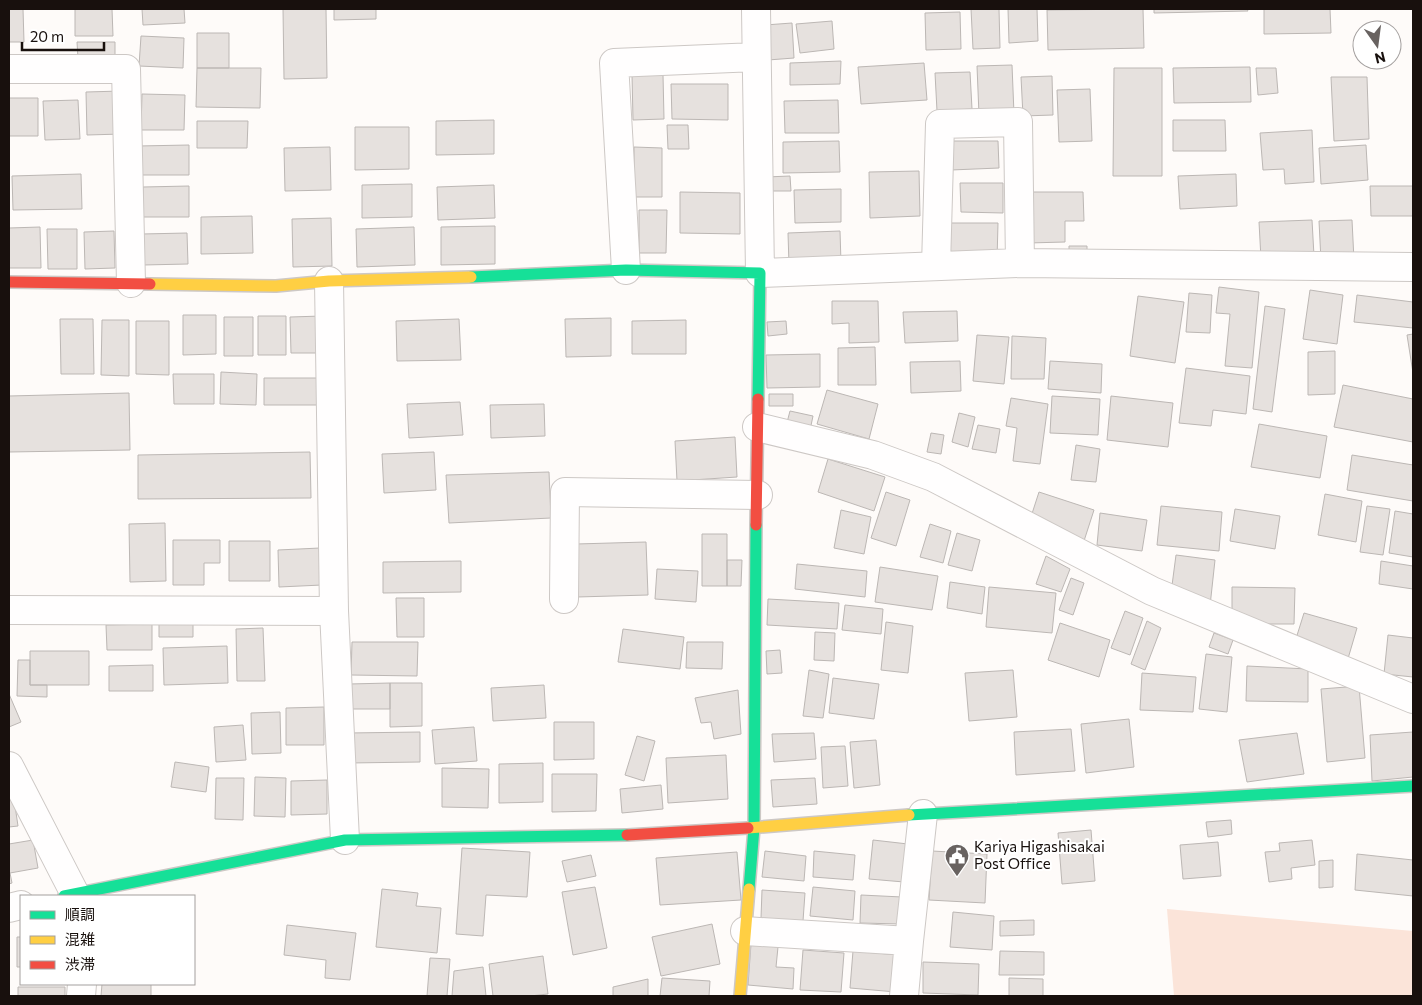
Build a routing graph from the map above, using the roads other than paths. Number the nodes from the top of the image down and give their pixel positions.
1 (756, 9) edge
2 (756, 57) junction
3 (9, 69) edge
4 (1020, 263) junction
5 (936, 266) junction
6 (1413, 267) edge
7 (626, 270) junction
8 (760, 273) junction
9 (329, 281) junction
10 (9, 282) edge
11 (131, 283) junction
12 (757, 427) junction
13 (758, 495) junction
14 (564, 599) dead end
15 (9, 610) edge
16 (334, 611) junction
17 (1413, 699) edge
18 (9, 766) edge
19 (1413, 786) edge
20 (923, 814) junction
21 (754, 828) junction
22 (345, 840) junction
23 (72, 895) edge
24 (745, 931) junction
25 (909, 941) junction
26 (740, 996) edge
27 (904, 996) edge

1 - 2 street
2 - 7 street
2 - 8 street
3 - 11 street
4 - 5 street
4 - 5 street
4 - 6 street
5 - 8 street
7 - 8 street
7 - 9 street
8 - 12 street
9 - 11 street
9 - 16 street
10 - 11 street
12 - 13 street
12 - 17 street
13 - 14 street
13 - 21 street
15 - 16 street
16 - 22 street
18 - 23 street
19 - 20 street
20 - 21 street
20 - 25 street
21 - 22 street
21 - 24 street
22 - 23 street
24 - 25 street
24 - 26 street
25 - 27 street

